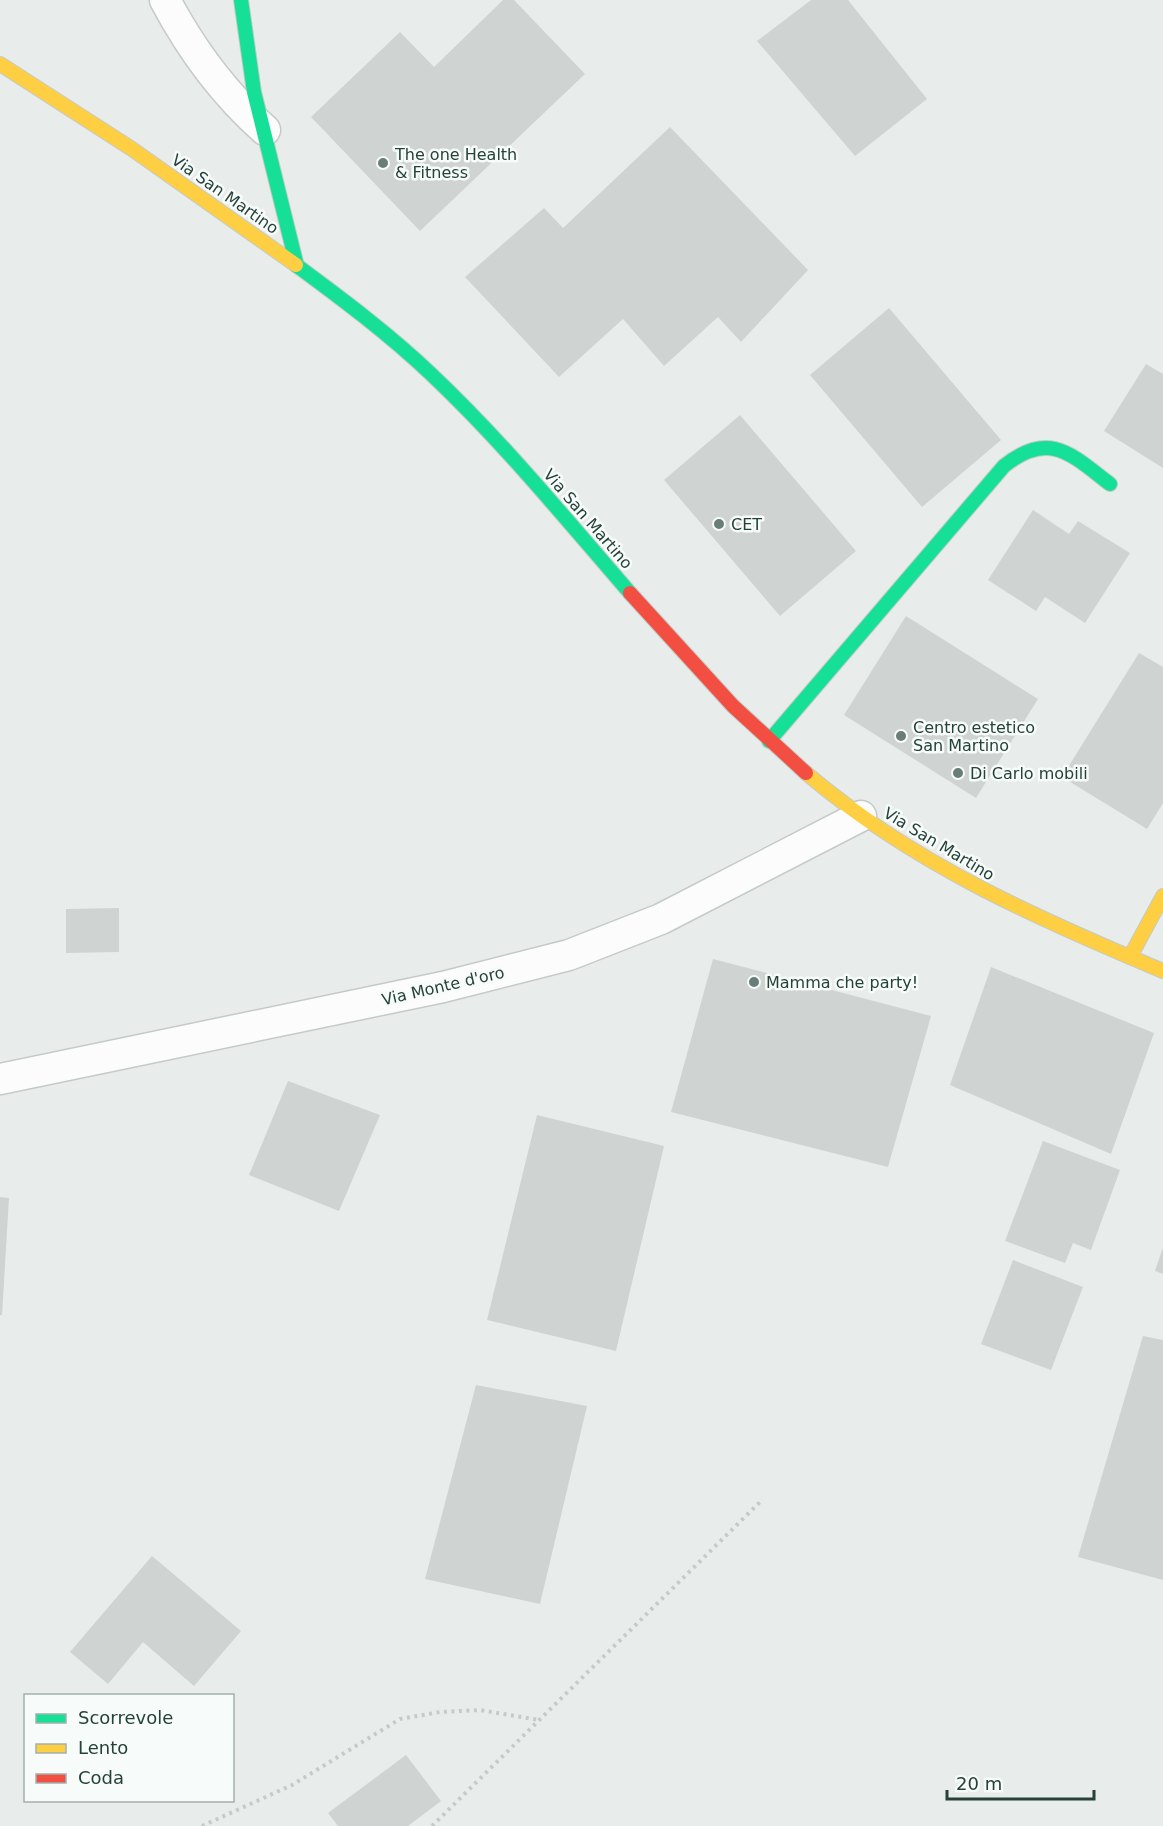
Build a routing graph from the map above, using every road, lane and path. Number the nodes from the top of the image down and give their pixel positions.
1 (165, 0) edge
2 (241, 0) edge
3 (0, 64) edge
4 (265, 130) junction
5 (297, 266) junction
6 (1110, 484) dead end
7 (769, 741) junction
8 (861, 816) junction
9 (1163, 896) edge
10 (1130, 957) junction
11 (1163, 971) edge
12 (0, 1079) edge
13 (760, 1502) dead end
14 (540, 1720) junction
15 (202, 1826) edge
16 (432, 1826) edge

1 - 4 lane
2 - 4 street
3 - 5 street, Via San Martino
4 - 5 street
5 - 7 street, Via San Martino
6 - 7 street
7 - 8 street, Via San Martino
8 - 10 street, Via San Martino
8 - 12 lane, Via Monte d'oro
9 - 10 street
10 - 11 street, Via San Martino
13 - 14 path
14 - 15 path
14 - 16 path

